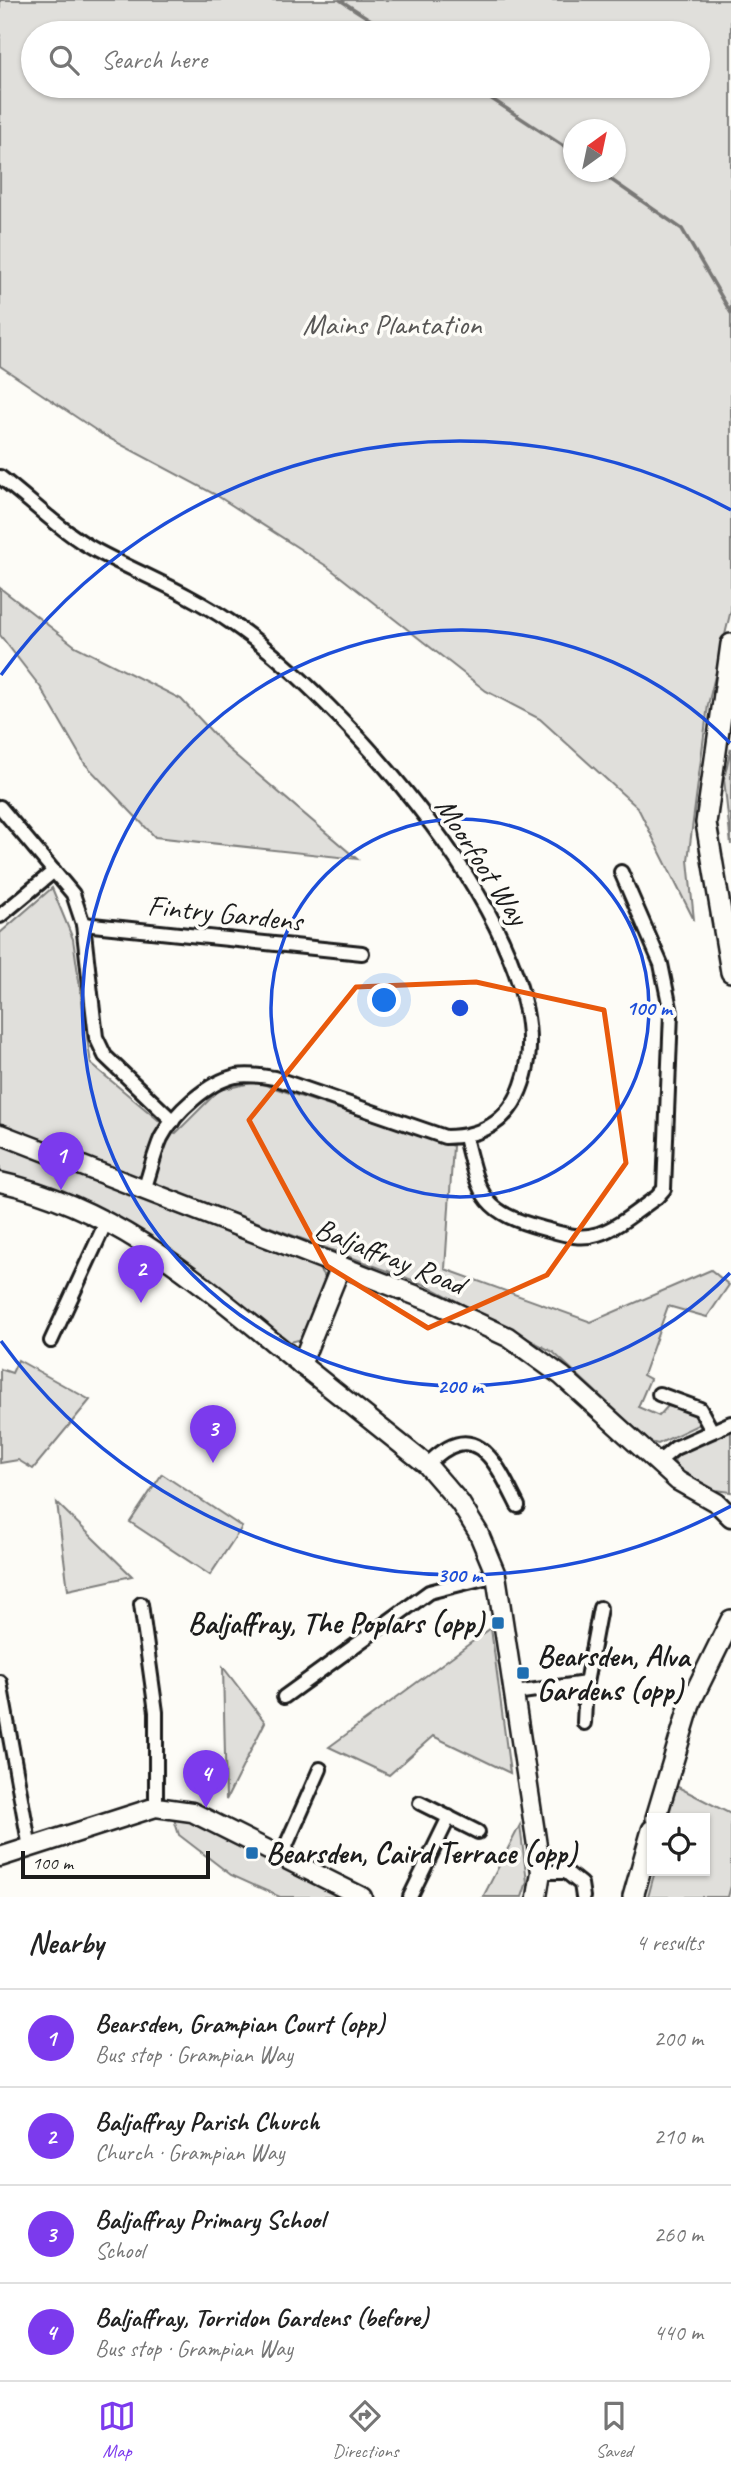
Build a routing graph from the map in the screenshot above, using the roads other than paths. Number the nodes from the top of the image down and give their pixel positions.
1 (0, 477) edge
2 (731, 644) edge
3 (0, 807) edge
4 (54, 871) junction
5 (621, 872) dead end
6 (0, 916) edge
7 (83, 924) junction
8 (362, 953) dead end
9 (731, 972) edge
10 (173, 1121) junction
11 (0, 1134) edge
12 (465, 1137) junction
13 (0, 1182) edge
14 (144, 1190) junction
15 (107, 1220) junction
16 (341, 1266) junction
17 (51, 1341) dead end
18 (302, 1365) junction
19 (659, 1394) dead end
20 (731, 1423) edge
21 (712, 1431) junction
22 (657, 1463) junction
23 (427, 1465) junction
24 (724, 1502) edge
25 (518, 1506) dead end
26 (731, 1517) edge
27 (496, 1575) junction
28 (141, 1605) dead end
29 (600, 1608) dead end
30 (731, 1620) edge
31 (0, 1682) edge
32 (586, 1683) junction
33 (515, 1693) junction
34 (284, 1697) dead end
35 (584, 1723) dead end
36 (320, 1769) dead end
37 (420, 1802) dead end
38 (156, 1807) junction
39 (657, 1813) edge
40 (449, 1817) junction
41 (478, 1832) dead end
42 (30, 1848) junction
43 (647, 1848) edge
44 (0, 1857) edge
45 (281, 1857) junction
46 (541, 1872) junction
47 (362, 1897) edge
48 (410, 1897) edge
49 (537, 1897) edge
50 (583, 1897) edge
51 (633, 1897) edge

1 - 12 street, Moorfoot Way
2 - 9 main road
3 - 4 street
4 - 6 street
4 - 7 street
5 - 12 street
7 - 8 street, Fintry Gardens
7 - 10 street
10 - 12 street
10 - 14 street
11 - 14 street, Baljaffray Road
13 - 15 street
14 - 16 street, Baljaffray Road
15 - 17 street
15 - 18 street
16 - 18 street
16 - 22 street, Baljaffray Road
18 - 23 street
19 - 21 street
20 - 21 street
21 - 22 street
22 - 24 street, Baljaffray Road
23 - 25 street
23 - 27 street
24 - 26 street, Baljaffray Road
27 - 33 street
27 - 34 street
28 - 38 street
29 - 32 street
30 - 39 main road
31 - 42 street
32 - 33 street
32 - 35 street
33 - 46 street
36 - 45 street
37 - 40 street
38 - 42 street
38 - 45 street
40 - 41 street
40 - 48 street
42 - 44 street
43 - 51 main road
45 - 47 street
46 - 49 street
46 - 50 street

